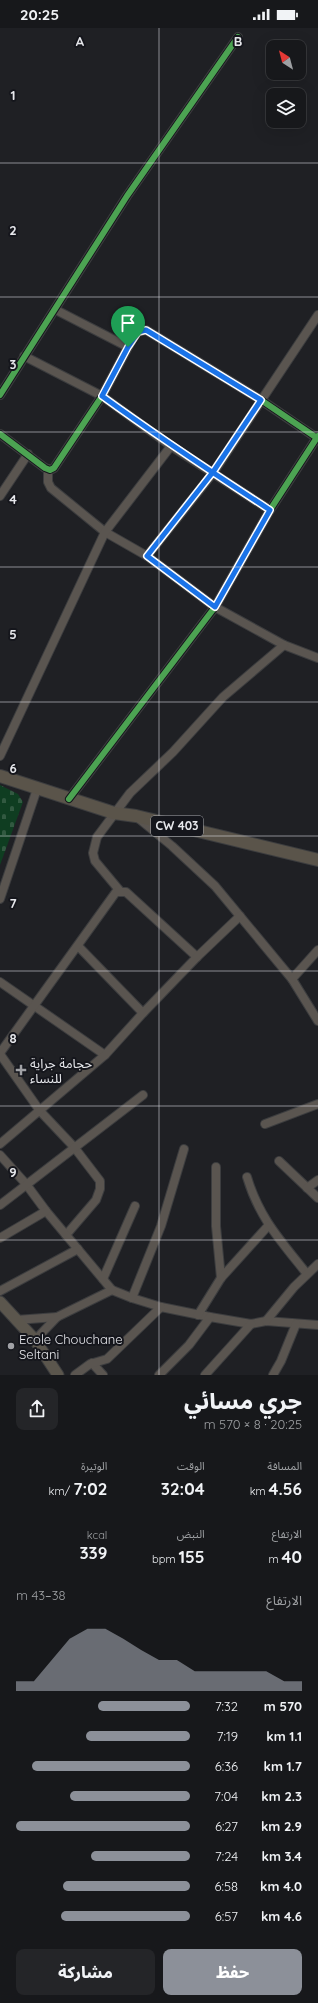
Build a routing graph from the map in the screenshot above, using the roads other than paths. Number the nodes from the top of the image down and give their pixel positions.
1 (238, 37) dead end
2 (56, 310) junction
3 (318, 315) edge
4 (128, 347) junction
5 (24, 356) junction
6 (0, 395) edge
7 (102, 396) junction
8 (261, 400) junction
9 (0, 434) edge
10 (318, 437) edge
11 (171, 446) junction
12 (28, 454) junction
13 (48, 469) junction
14 (213, 472) junction
15 (0, 496) edge
16 (270, 510) junction
17 (105, 532) junction
18 (147, 556) junction
19 (215, 607) junction
20 (284, 645) junction
21 (318, 658) edge
22 (0, 756) edge
23 (0, 769) edge
24 (0, 776) edge
25 (37, 789) junction
26 (69, 799) junction
27 (114, 813) junction
28 (136, 816) junction
29 (318, 860) edge
30 (120, 891) junction
31 (0, 899) edge
32 (240, 916) junction
33 (78, 946) junction
34 (318, 950) edge
35 (197, 957) junction
36 (292, 979) junction
37 (0, 982) edge
38 (34, 1007) junction
39 (143, 1013) junction
40 (318, 1021) edge
41 (0, 1053) edge
42 (105, 1055) junction
43 (143, 1095) dead end
44 (318, 1104) edge
45 (40, 1111) junction
46 (266, 1124) dead end
47 (0, 1144) edge
48 (74, 1148) junction
49 (184, 1149) dead end
50 (0, 1155) edge
51 (279, 1160) dead end
52 (216, 1167) dead end
53 (247, 1177) dead end
54 (318, 1180) edge
55 (26, 1184) junction
56 (307, 1188) junction
57 (318, 1198) edge
58 (0, 1205) edge
59 (135, 1206) dead end
60 (46, 1211) junction
61 (268, 1226) junction
62 (66, 1235) junction
63 (0, 1238) edge
64 (78, 1249) junction
65 (318, 1264) edge
66 (307, 1274) junction
67 (221, 1278) junction
68 (103, 1279) junction
69 (112, 1290) junction
70 (0, 1291) edge
71 (132, 1298) junction
72 (0, 1302) edge
73 (162, 1307) junction
74 (198, 1314) junction
75 (57, 1317) junction
76 (210, 1317) junction
77 (16, 1320) junction
78 (266, 1321) junction
79 (251, 1324) junction
80 (296, 1324) junction
81 (318, 1325) edge
82 (35, 1340) junction
83 (92, 1363) junction
84 (58, 1375) edge
85 (75, 1375) edge
86 (103, 1375) edge
87 (159, 1375) edge
88 (205, 1375) edge
89 (273, 1375) edge

1 - 2 street
2 - 4 street
2 - 5 street
3 - 8 street
4 - 7 street
4 - 8 street
5 - 6 street
5 - 7 street
7 - 11 street
7 - 13 street
8 - 10 street
8 - 14 street
9 - 12 street
10 - 16 street
11 - 14 street
11 - 17 street
12 - 13 street
12 - 15 street
13 - 17 street
14 - 16 street
14 - 18 street
16 - 19 street
17 - 18 street
17 - 22 street
18 - 19 street
19 - 20 street
19 - 26 street
20 - 21 street
20 - 27 street
23 - 25 main road, CW 403
24 - 25 main road, CW 403
25 - 26 main road, CW 403
25 - 31 street
26 - 27 main road, CW 403
27 - 28 main road, CW 403
27 - 30 street
28 - 29 main road, CW 403
28 - 32 street
30 - 33 street
30 - 35 street
32 - 35 street
32 - 36 street
33 - 38 street
33 - 39 street
34 - 36 street
35 - 39 street
36 - 40 street
37 - 38 street
38 - 41 street
38 - 42 street
39 - 42 street
41 - 45 street
42 - 45 street
43 - 48 street
44 - 46 street
45 - 47 street
45 - 48 street
48 - 55 street
48 - 62 street
49 - 71 street
50 - 55 street
51 - 56 street
52 - 67 street
53 - 61 street
54 - 56 street
55 - 58 street
55 - 60 street
56 - 57 street
59 - 68 street
60 - 62 street
60 - 63 street
61 - 66 street
61 - 67 street
62 - 64 street
64 - 68 street
64 - 70 street
65 - 66 street
66 - 78 street
67 - 74 street
68 - 69 street
69 - 71 street
69 - 75 street
71 - 73 street
72 - 77 street
73 - 74 street
73 - 83 street
74 - 76 street
75 - 77 street
75 - 82 street
76 - 79 street
76 - 87 street
77 - 82 street
78 - 79 street
78 - 80 street
79 - 88 street
80 - 81 street
80 - 89 street
82 - 84 street
83 - 85 street
83 - 86 street

